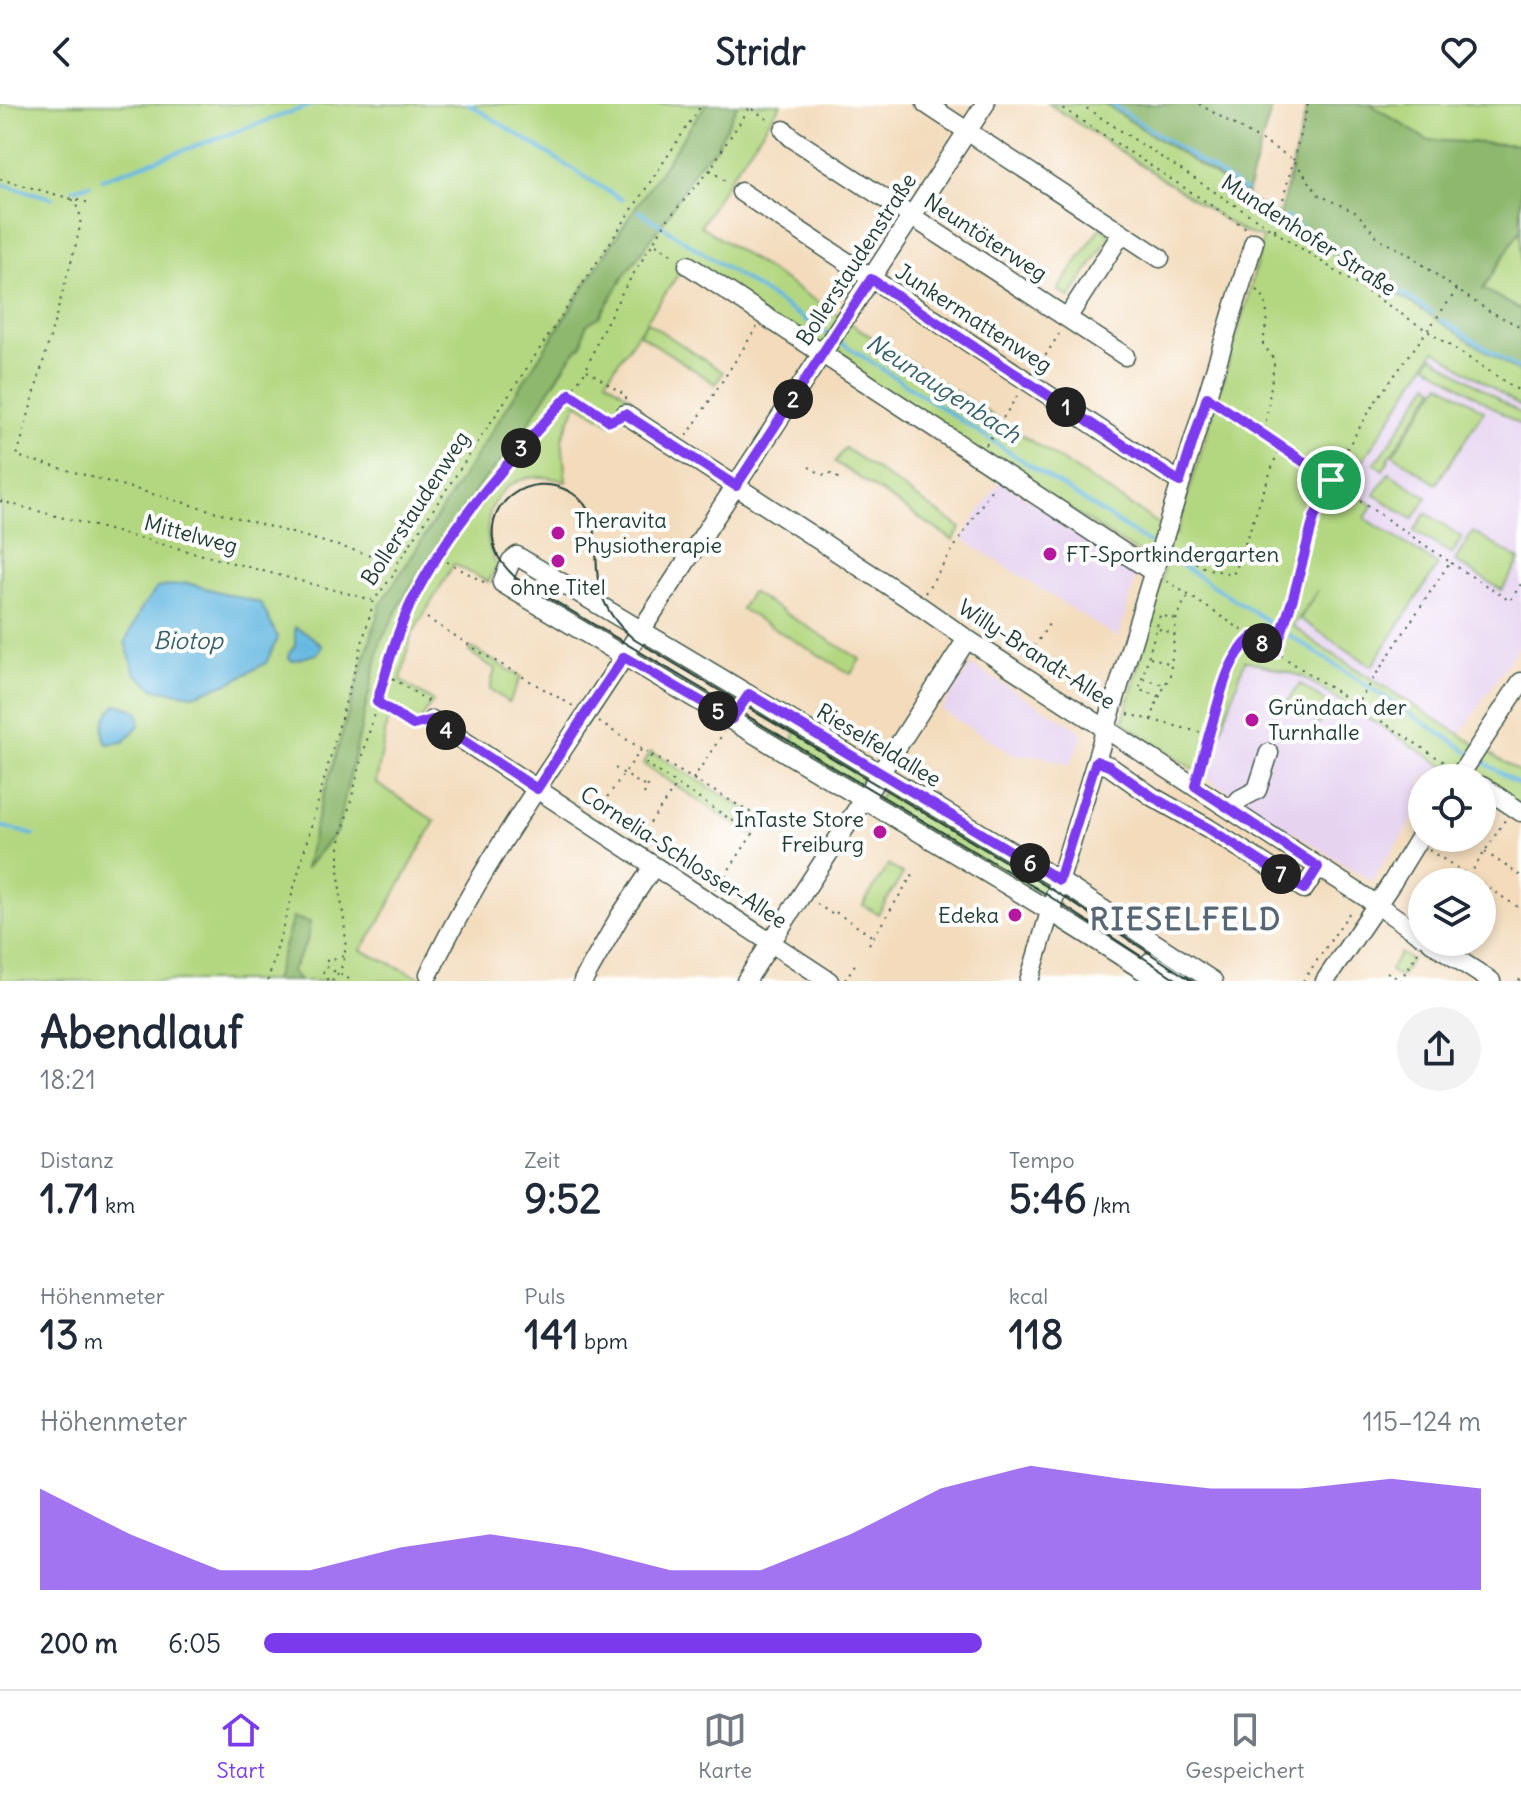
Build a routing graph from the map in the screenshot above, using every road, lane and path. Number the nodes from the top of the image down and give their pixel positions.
1 (702, 104) edge
2 (926, 104) edge
3 (985, 104) edge
4 (1056, 104) edge
5 (1080, 104) edge
6 (1199, 104) edge
7 (1308, 104) edge
8 (751, 106) edge
9 (784, 130) joint
10 (967, 132) junction
11 (1293, 159) junction
12 (710, 170) junction
13 (0, 179) edge
14 (741, 192) joint
15 (72, 199) junction
16 (90, 203) dead end
17 (912, 218) junction
18 (1275, 231) junction
19 (1122, 233) junction
20 (1252, 236) joint
21 (654, 243) junction
22 (1160, 258) dead end
23 (688, 265) joint
24 (871, 279) junction
25 (1242, 281) junction
26 (1457, 290) junction
27 (764, 316) junction
28 (1067, 318) junction
29 (1521, 327) edge
30 (1428, 331) junction
31 (830, 343) junction
32 (1125, 356) dead end
33 (586, 370) junction
34 (1027, 381) junction
35 (1521, 392) edge
36 (570, 394) junction
37 (1207, 397) junction
38 (1236, 409) dead end
39 (625, 414) junction
40 (1229, 421) dead end
41 (1264, 436) junction
42 (986, 445) dead end
43 (1279, 447) junction
44 (679, 448) junction
45 (809, 467) dead end
46 (1003, 473) junction
47 (1331, 480) junction
48 (843, 481) dead end
49 (1180, 482) junction
50 (736, 486) junction
51 (0, 501) edge
52 (439, 557) junction
53 (1158, 558) junction
54 (1450, 562) junction
55 (397, 564) junction
56 (502, 583) junction
57 (1521, 584) edge
58 (1189, 596) junction
59 (374, 600) junction
60 (917, 604) junction
61 (427, 618) dead end
62 (1176, 620) junction
63 (1049, 624) dead end
64 (1157, 629) junction
65 (1173, 634) junction
66 (638, 635) junction
67 (1252, 637) junction
68 (967, 639) junction
69 (1275, 652) junction
70 (624, 657) junction
71 (1148, 657) junction
72 (1172, 664) junction
73 (1018, 672) junction
74 (385, 673) junction
75 (1143, 678) junction
76 (1521, 682) edge
77 (1166, 686) junction
78 (1159, 697) junction
79 (377, 702) junction
80 (1356, 705) junction
81 (1515, 705) edge
82 (586, 713) junction
83 (732, 719) junction
84 (1108, 719) junction
85 (432, 720) junction
86 (1152, 720) junction
87 (1209, 734) junction
88 (641, 749) junction
89 (1269, 753) dead end
90 (652, 755) junction
91 (1096, 761) junction
92 (1446, 764) edge
93 (1469, 764) edge
94 (615, 768) dead end
95 (624, 774) junction
96 (693, 779) junction
97 (650, 781) dead end
98 (677, 785) junction
99 (874, 786) junction
100 (1195, 786) junction
101 (647, 788) junction
102 (537, 789) junction
103 (644, 794) dead end
104 (1496, 795) edge
105 (1517, 809) edge
106 (1231, 810) junction
107 (588, 823) junction
108 (1216, 833) junction
109 (753, 834) junction
110 (1496, 836) edge
111 (630, 851) junction
112 (1408, 851) edge
113 (1438, 852) edge
114 (1484, 852) joint
115 (654, 866) junction
116 (1318, 867) junction
117 (1459, 868) edge
118 (1474, 868) edge
119 (913, 874) dead end
120 (1521, 876) edge
121 (1496, 893) edge
122 (802, 895) junction
123 (1055, 895) junction
124 (1369, 899) junction
125 (707, 902) junction
126 (1521, 909) edge
127 (1408, 926) edge
128 (873, 937) junction
129 (770, 943) junction
130 (869, 944) dead end
131 (344, 956) junction
132 (1415, 956) edge
133 (1453, 956) edge
134 (326, 961) dead end
135 (856, 963) dead end
136 (326, 967) dead end
137 (323, 971) dead end
138 (1387, 972) dead end
139 (338, 974) junction
140 (429, 974) dead end
141 (1400, 980) edge
142 (268, 981) edge
143 (330, 981) edge
144 (353, 981) edge
145 (583, 981) edge
146 (746, 981) edge
147 (829, 981) edge
148 (844, 981) edge
149 (1029, 981) edge
150 (1159, 981) edge
151 (1179, 981) edge
152 (1192, 981) edge
153 (1213, 981) edge
154 (1303, 981) edge
155 (1325, 981) edge
156 (1491, 981) edge

1 - 55 path, Bollerstaudenweg
2 - 10 street
3 - 10 street, Bollerstaudenstraße
4 - 20 path
5 - 18 path, Mundenhofer Straße
6 - 11 path
7 - 11 path
8 - 9 path
8 - 12 path
9 - 17 street, Neuntöterweg
10 - 17 street, Bollerstaudenstraße
10 - 19 street
11 - 18 path
11 - 26 path
12 - 14 path
12 - 21 path
13 - 15 path
14 - 24 street, Junkermattenweg
15 - 16 path
15 - 55 path
17 - 24 street, Bollerstaudenstraße
17 - 28 street, Neuntöterweg
18 - 30 path, Mundenhofer Straße
19 - 22 street
19 - 28 street
20 - 25 street
21 - 23 path
21 - 33 path
23 - 27 street
24 - 31 street, Bollerstaudenstraße
24 - 34 street, Junkermattenweg
25 - 37 street
25 - 41 path
26 - 29 path
26 - 30 path
27 - 31 street
27 - 44 path
28 - 32 street, Neuntöterweg
28 - 34 path
30 - 35 path, Mundenhofer Straße
30 - 47 path
31 - 46 street
31 - 50 street, Bollerstaudenstraße
33 - 36 path
33 - 39 path
34 - 42 path
34 - 49 street, Junkermattenweg
36 - 39 path
36 - 52 path
37 - 41 path
37 - 49 street
38 - 40 path
39 - 44 street, Willy-Brandt-Allee
41 - 43 path
43 - 47 path
43 - 53 path
44 - 50 street, Willy-Brandt-Allee
45 - 48 path
46 - 53 street
46 - 60 path
47 - 54 path
47 - 69 path
49 - 53 street
50 - 60 street, Willy-Brandt-Allee
50 - 66 street, Bollerstaudenstraße
51 - 59 path, Mittelweg
52 - 56 path
52 - 74 path
53 - 58 path
53 - 84 street
54 - 57 path
54 - 80 path
55 - 59 path, Bollerstaudenweg
56 - 66 street, Rieselfeldallee
56 - 70 street, Rieselfeldallee
58 - 62 path
58 - 67 path
59 - 142 path, Bollerstaudenweg
60 - 68 street, Willy-Brandt-Allee
61 - 82 path
62 - 64 path
62 - 65 path
63 - 73 path
64 - 65 path
64 - 71 path
65 - 72 path
66 - 70 street, Bollerstaudenstraße
66 - 99 street, Rieselfeldallee
67 - 69 path
67 - 87 path
68 - 73 street, Willy-Brandt-Allee
68 - 99 street
69 - 80 path
70 - 82 street, Bollerstaudenstraße
70 - 83 street, Rieselfeldallee
71 - 72 path
71 - 75 path
72 - 77 path
73 - 84 street, Willy-Brandt-Allee
74 - 79 path
74 - 85 path
75 - 77 path
75 - 78 path
76 - 81 street
77 - 78 path
78 - 86 path
79 - 85 path
79 - 131 path
80 - 92 path
81 - 93 street
82 - 88 path
82 - 102 street, Bollerstaudenstraße
83 - 96 path
83 - 99 street, Rieselfeldallee
84 - 86 path
84 - 91 street
84 - 100 street, Willy-Brandt-Allee
85 - 102 street, Cornelia-Schlosser-Allee
86 - 87 path
87 - 100 path
88 - 90 path
88 - 95 path
89 - 106 street
90 - 96 path
90 - 98 path
91 - 108 street
91 - 123 street
94 - 95 path
95 - 101 path
95 - 107 path
96 - 109 path
97 - 101 path
98 - 109 path
98 - 111 path
99 - 122 street
99 - 123 street, Rieselfeldallee
99 - 123 street, Rieselfeldallee
100 - 106 street, Willy-Brandt-Allee
101 - 103 path
102 - 107 street, Cornelia-Schlosser-Allee
102 - 140 street, Bollerstaudenstraße
104 - 105 street
105 - 110 path
106 - 108 street
106 - 116 street, Willy-Brandt-Allee
107 - 111 street, Cornelia-Schlosser-Allee
108 - 116 street
109 - 125 path
111 - 115 street, Cornelia-Schlosser-Allee
112 - 124 street
113 - 117 path
114 - 118 path
114 - 120 path
115 - 125 street, Cornelia-Schlosser-Allee
115 - 145 street
116 - 124 street, Willy-Brandt-Allee
119 - 128 path
121 - 126 path
122 - 128 path
122 - 129 street
123 - 149 street
123 - 150 street, Rieselfeldallee
123 - 151 street
123 - 152 street
123 - 153 street, Rieselfeldallee
124 - 127 street, Willy-Brandt-Allee
124 - 154 path
124 - 155 street
125 - 129 street, Cornelia-Schlosser-Allee
128 - 130 path
129 - 146 street
129 - 147 street, Cornelia-Schlosser-Allee
131 - 134 path
131 - 139 path
132 - 141 path
133 - 156 street
135 - 148 path
136 - 139 path
137 - 143 path
138 - 141 path
139 - 143 path
139 - 144 path

